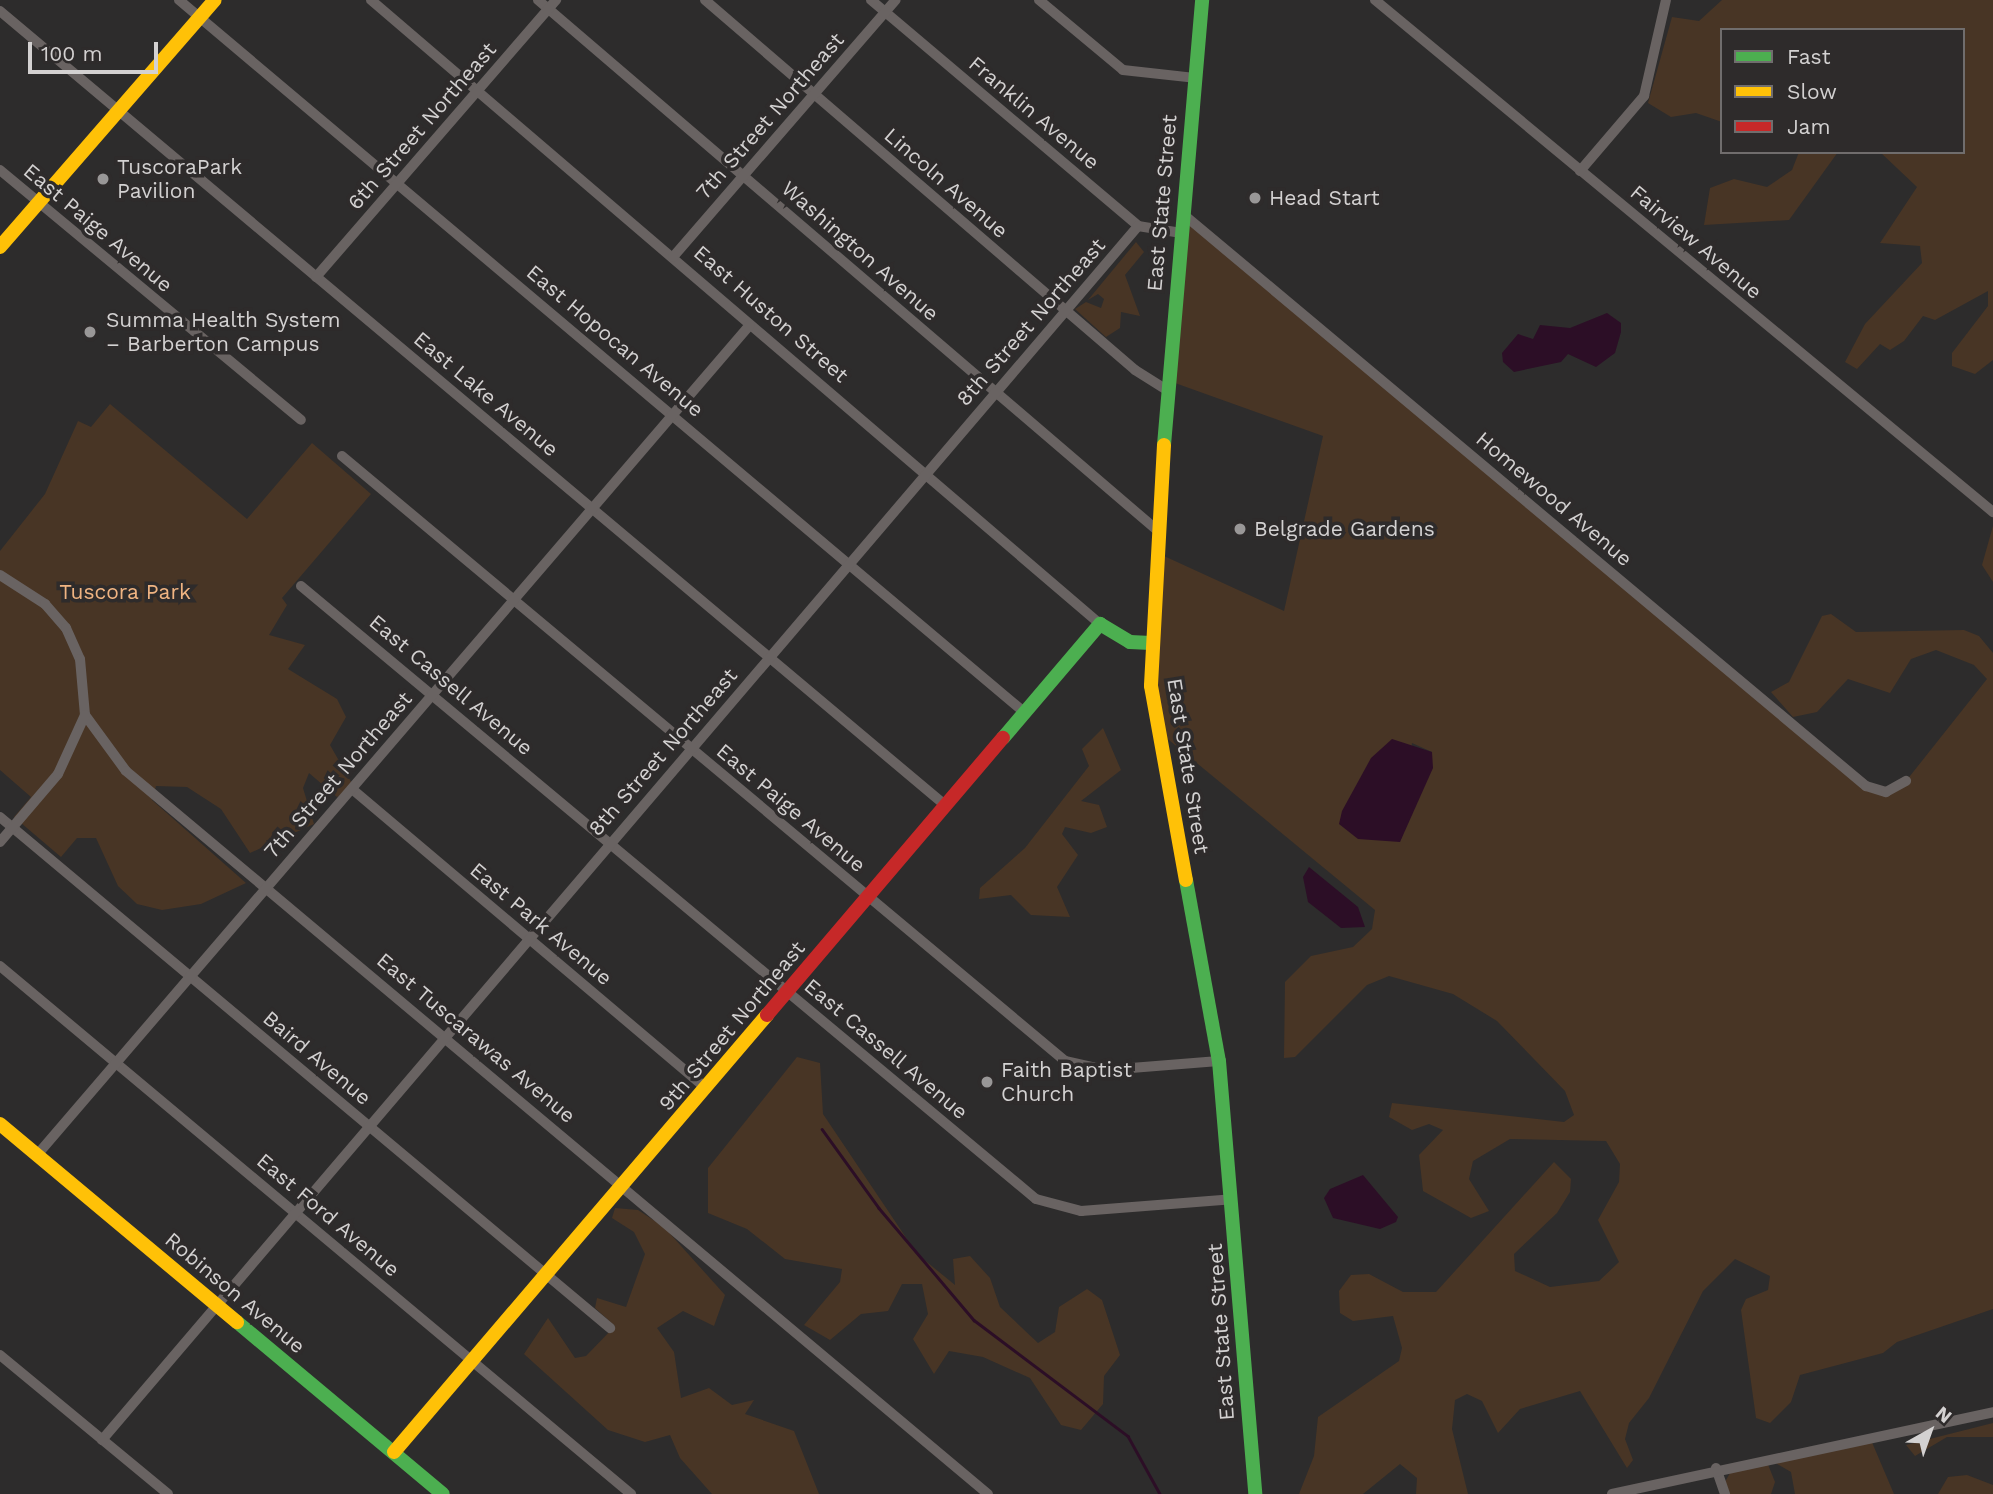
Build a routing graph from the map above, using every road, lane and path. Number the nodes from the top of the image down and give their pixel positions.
1 (179, 0) edge
2 (215, 0) edge
3 (371, 0) edge
4 (538, 0) edge
5 (556, 0) edge
6 (705, 0) edge
7 (871, 0) edge
8 (897, 0) edge
9 (1038, 0) edge
10 (1202, 0) edge
11 (1375, 0) edge
12 (1666, 0) edge
13 (549, 9) junction
14 (0, 11) edge
15 (886, 12) junction
16 (200, 18) junction
17 (1195, 78) junction
18 (477, 91) junction
19 (814, 95) junction
20 (119, 111) junction
21 (0, 170) edge
22 (1580, 171) junction
23 (743, 176) junction
24 (397, 184) junction
25 (39, 203) junction
26 (1183, 215) junction
27 (1138, 226) junction
28 (1181, 233) junction
29 (0, 247) edge
30 (673, 257) junction
31 (316, 277) junction
32 (1065, 312) junction
33 (750, 325) junction
34 (1167, 390) junction
35 (995, 393) junction
36 (672, 414) junction
37 (301, 420) dead end
38 (342, 456) dead end
39 (925, 476) junction
40 (592, 508) junction
41 (1993, 512) edge
42 (1158, 531) junction
43 (849, 564) junction
44 (0, 575) edge
45 (301, 586) dead end
46 (513, 600) junction
47 (1100, 624) junction
48 (1151, 643) junction
49 (771, 656) junction
50 (432, 695) junction
51 (1025, 713) junction
52 (85, 715) junction
53 (690, 750) junction
54 (1906, 781) dead end
55 (352, 789) junction
56 (946, 806) junction
57 (0, 817) edge
58 (12, 827) junction
59 (0, 842) edge
60 (610, 843) junction
61 (266, 888) junction
62 (868, 898) junction
63 (528, 939) junction
64 (0, 966) edge
65 (190, 976) junction
66 (788, 993) junction
67 (444, 1037) junction
68 (1219, 1061) junction
69 (117, 1063) junction
70 (706, 1088) junction
71 (0, 1124) edge
72 (369, 1126) junction
73 (37, 1155) junction
74 (622, 1186) junction
75 (1232, 1199) junction
76 (294, 1213) junction
77 (546, 1274) junction
78 (216, 1304) junction
79 (610, 1328) dead end
80 (0, 1355) edge
81 (472, 1361) junction
82 (1993, 1412) edge
83 (103, 1440) junction
84 (394, 1452) junction
85 (1716, 1468) junction
86 (975, 1490) edge
87 (167, 1494) edge
88 (443, 1494) edge
89 (631, 1494) edge
90 (988, 1494) edge
91 (1255, 1494) edge
92 (1612, 1494) edge
93 (1725, 1494) edge

1 - 16 street, East Hopocan Avenue
2 - 16 street
3 - 18 street, East Huston Street
4 - 13 street, Washington Avenue
5 - 13 street, 6th Street Northeast
6 - 19 street, Lincoln Avenue
7 - 15 street, Franklin Avenue
8 - 15 street, 7th Street Northeast
9 - 17 street
10 - 17 street, East State Street
11 - 22 street, Fairview Avenue
12 - 22 street
13 - 18 street, 6th Street Northeast
13 - 23 street, Washington Avenue
14 - 20 street, East Lake Avenue
15 - 19 street, 7th Street Northeast
15 - 27 street, Franklin Avenue
16 - 20 street
16 - 24 street, East Hopocan Avenue
17 - 26 street, East State Street
18 - 24 street, 6th Street Northeast
18 - 30 street, East Huston Street
19 - 23 street, 7th Street Northeast
19 - 32 street, Lincoln Avenue
20 - 25 street
20 - 31 street, East Lake Avenue
21 - 25 street, East Paige Avenue
22 - 41 street, Fairview Avenue
23 - 30 street, 7th Street Northeast
23 - 35 street, Washington Avenue
24 - 31 street, 6th Street Northeast
24 - 36 street, East Hopocan Avenue
25 - 29 street
25 - 37 street, East Paige Avenue
26 - 28 street, East State Street
26 - 54 street, Homewood Avenue
27 - 28 street
27 - 32 street, 8th Street Northeast
28 - 34 street, East State Street
30 - 33 street, East Huston Street
31 - 40 street, East Lake Avenue
32 - 34 street, Lincoln Avenue
32 - 35 street, 8th Street Northeast
33 - 36 street, 7th Street Northeast
33 - 39 street, East Huston Street
34 - 42 street, East State Street
35 - 39 street, 8th Street Northeast
35 - 42 street, Washington Avenue
36 - 40 street, 7th Street Northeast
36 - 43 street, East Hopocan Avenue
38 - 46 street, East Paige Avenue
39 - 43 street, 8th Street Northeast
39 - 47 street, East Huston Street
40 - 46 street, 7th Street Northeast
40 - 49 street, East Lake Avenue
42 - 48 street, East State Street
43 - 49 street, 8th Street Northeast
43 - 51 street, East Hopocan Avenue
44 - 52 street
45 - 50 street, East Cassell Avenue
46 - 50 street, 7th Street Northeast
46 - 53 street, East Paige Avenue
47 - 48 street, East Huston Street
47 - 51 street, 9th Street Northeast
48 - 68 street, East State Street
49 - 53 street, 8th Street Northeast
49 - 56 street, East Lake Avenue
50 - 55 street, 7th Street Northeast
50 - 60 street, East Cassell Avenue
51 - 56 street, 9th Street Northeast
52 - 58 street
52 - 61 street, East Tuscarawas Avenue
53 - 60 street, 8th Street Northeast
53 - 62 street, East Paige Avenue
55 - 61 street, 7th Street Northeast
55 - 63 street, East Park Avenue
56 - 62 street, 9th Street Northeast
57 - 58 street, Baird Avenue
58 - 59 street
58 - 65 street, Baird Avenue
60 - 63 street, 8th Street Northeast
60 - 66 street, East Cassell Avenue
61 - 65 street, 7th Street Northeast
61 - 67 street, East Tuscarawas Avenue
62 - 66 street, 9th Street Northeast
62 - 68 street, East Paige Avenue
63 - 67 street, 8th Street Northeast
63 - 70 street, East Park Avenue
64 - 69 street, East Ford Avenue
65 - 69 street, 7th Street Northeast
65 - 72 street, Baird Avenue
66 - 70 street, 9th Street Northeast
66 - 75 street, East Cassell Avenue
67 - 72 street, 8th Street Northeast
67 - 74 street, East Tuscarawas Avenue
68 - 75 street, East State Street
69 - 73 street, 7th Street Northeast
69 - 76 street, East Ford Avenue
70 - 74 street, 9th Street Northeast
71 - 73 street, Robinson Avenue
72 - 76 street, 8th Street Northeast
72 - 77 street, Baird Avenue
73 - 78 street, Robinson Avenue
74 - 77 street, 9th Street Northeast
74 - 86 street, East Tuscarawas Avenue
75 - 91 street, East State Street
76 - 78 street, 8th Street Northeast
76 - 81 street, East Ford Avenue
77 - 79 street, Baird Avenue
77 - 81 street, 9th Street Northeast
78 - 83 street, 8th Street Northeast
78 - 84 street, Robinson Avenue
80 - 83 street
81 - 84 street, 9th Street Northeast
81 - 89 street, East Ford Avenue
82 - 85 street
83 - 87 street
84 - 88 street, Robinson Avenue
85 - 92 street
85 - 93 street
86 - 90 street, East Tuscarawas Avenue

